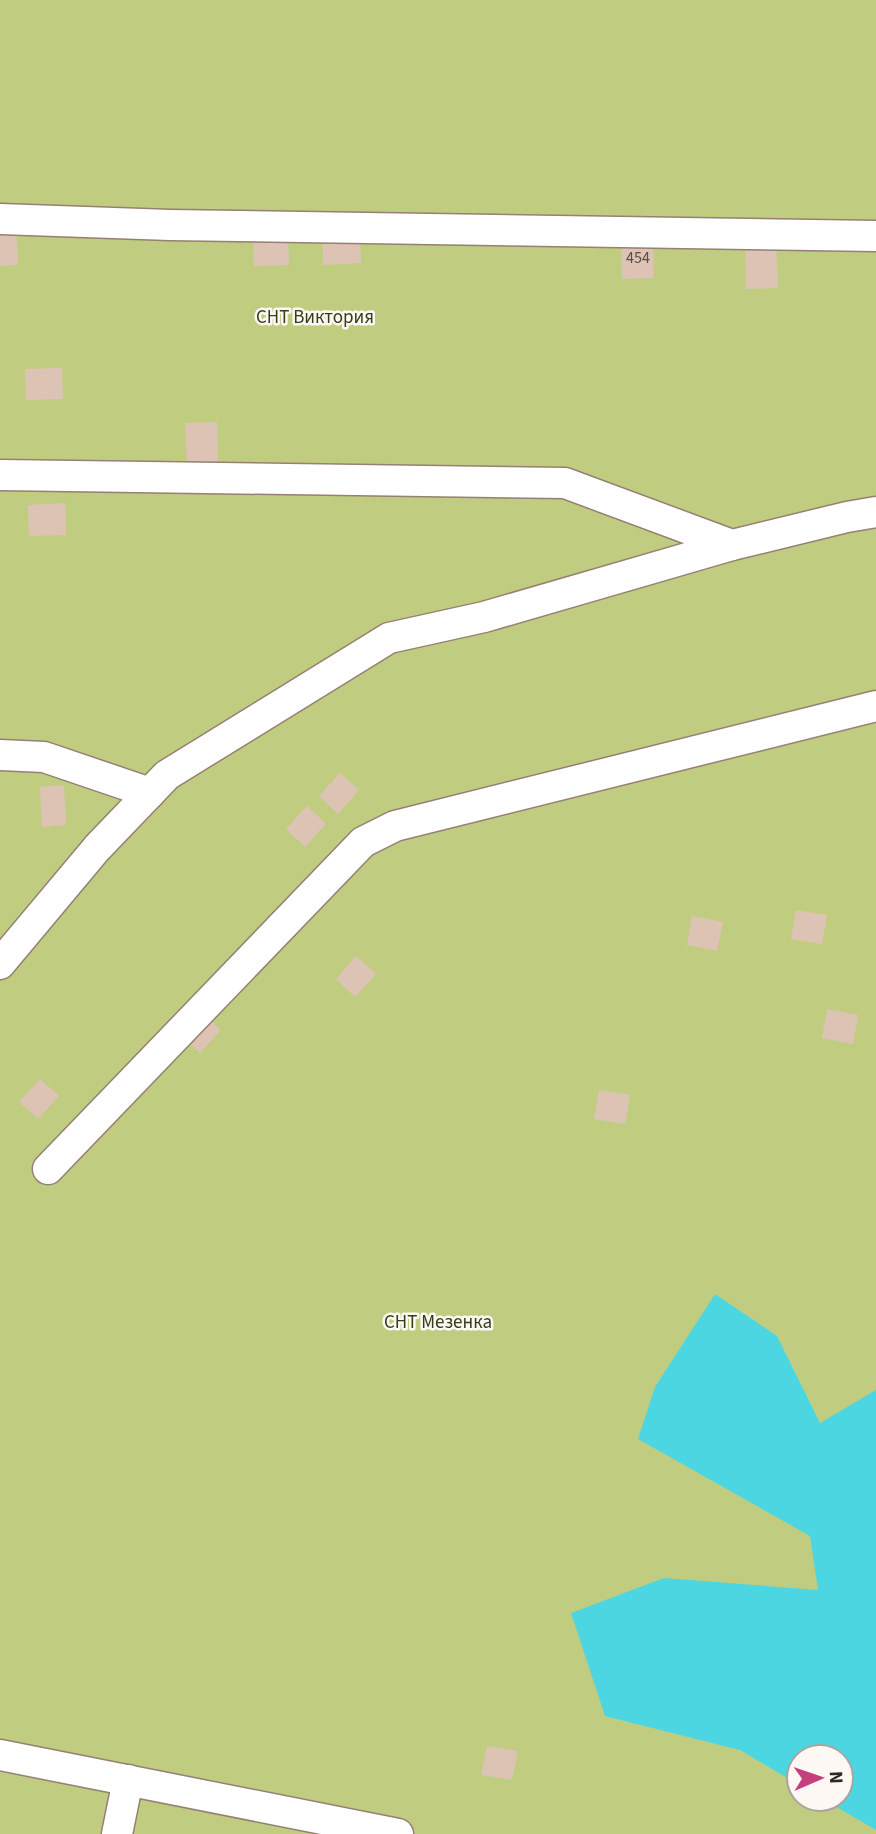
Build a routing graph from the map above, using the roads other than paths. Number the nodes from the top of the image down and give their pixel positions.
1 (0, 219) edge
2 (876, 236) edge
3 (0, 474) edge
4 (876, 512) edge
5 (732, 545) junction
6 (876, 706) edge
7 (0, 755) edge
8 (150, 793) junction
9 (0, 964) edge
10 (48, 1168) dead end
11 (0, 1755) edge
12 (128, 1780) junction
13 (117, 1834) edge
14 (398, 1834) edge

1 - 2 street
3 - 5 street
4 - 5 street
5 - 8 street
6 - 10 street
7 - 8 street
8 - 9 street
11 - 12 street
12 - 13 street
12 - 14 street

